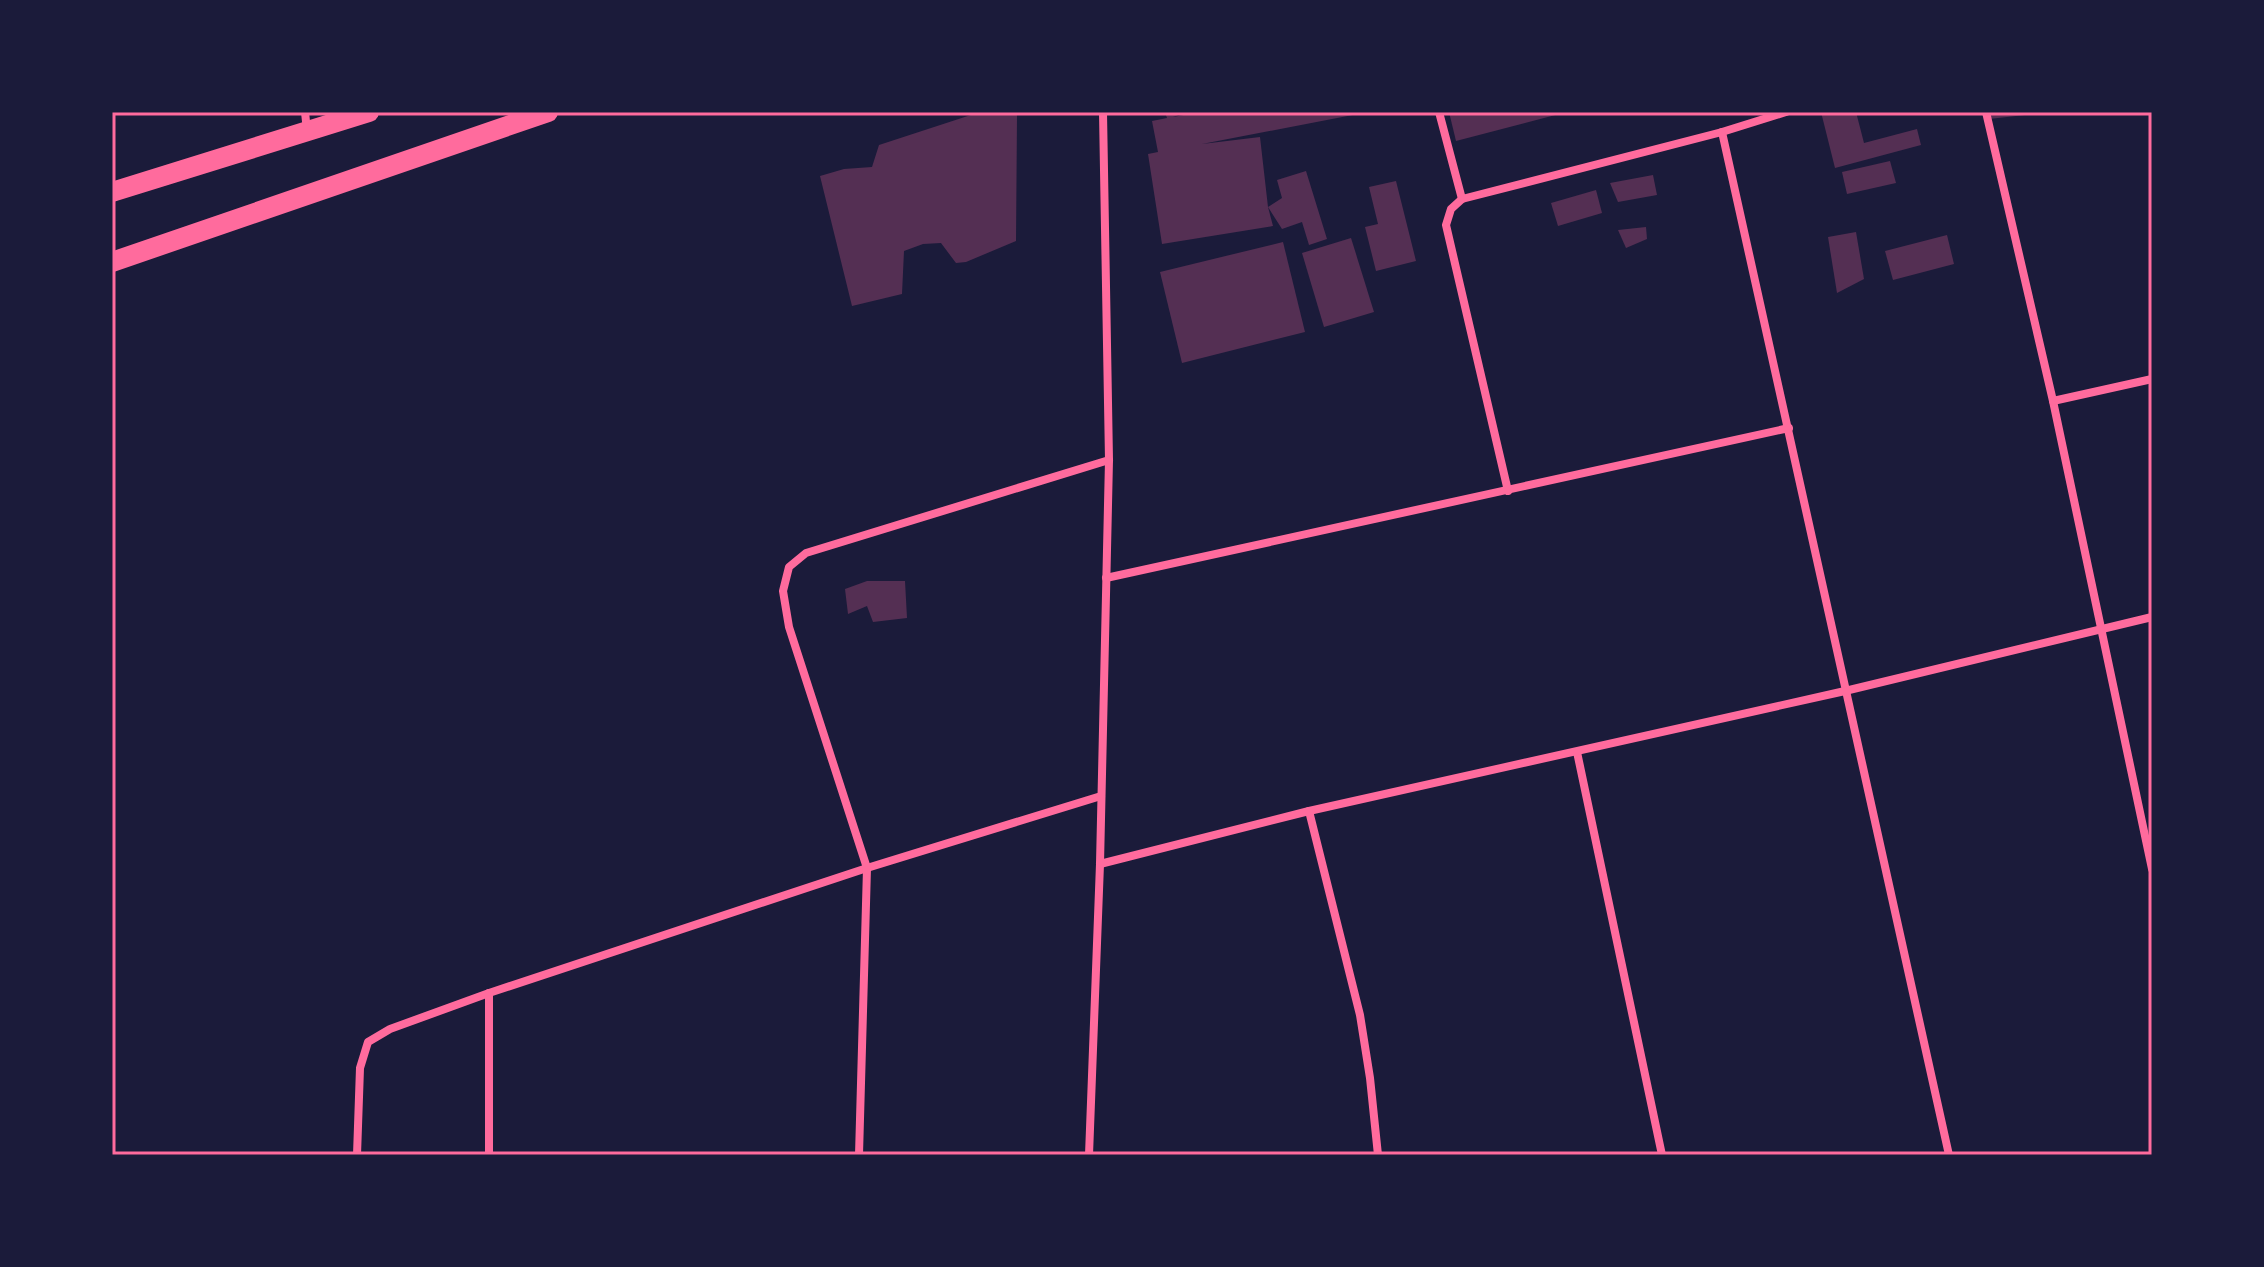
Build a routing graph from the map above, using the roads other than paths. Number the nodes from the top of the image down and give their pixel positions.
1 (369, 112) edge
2 (548, 112) edge
3 (1103, 112) edge
4 (1439, 112) edge
5 (1786, 112) edge
6 (1986, 112) edge
7 (306, 122) edge
8 (1722, 132) junction
9 (112, 192) edge
10 (1462, 199) junction
11 (112, 262) edge
12 (2152, 379) edge
13 (2053, 401) junction
14 (1789, 428) junction
15 (1109, 460) junction
16 (1508, 491) junction
17 (1106, 578) junction
18 (2152, 617) edge
19 (2099, 629) junction
20 (1845, 691) junction
21 (1577, 752) junction
22 (1101, 796) junction
23 (1309, 811) junction
24 (1100, 864) junction
25 (867, 868) junction
26 (2152, 869) edge
27 (489, 993) junction
28 (357, 1155) edge
29 (489, 1155) edge
30 (859, 1155) edge
31 (1089, 1155) edge
32 (1378, 1155) edge
33 (1662, 1155) edge
34 (1949, 1155) edge

1 - 7 main road
2 - 11 main road
3 - 15 street
4 - 10 street
5 - 8 street
6 - 13 street
7 - 9 main road
8 - 10 street
8 - 14 street
10 - 16 street
12 - 13 street
13 - 19 street
14 - 16 street
14 - 20 street
15 - 17 street
15 - 25 street
16 - 17 street
17 - 22 street
18 - 19 street
19 - 20 street
19 - 26 street
20 - 21 street
20 - 34 street
21 - 23 street
21 - 33 street
22 - 24 street
22 - 25 street
23 - 24 street
23 - 32 street
24 - 31 street
25 - 27 street
25 - 30 street
27 - 28 street
27 - 29 street

